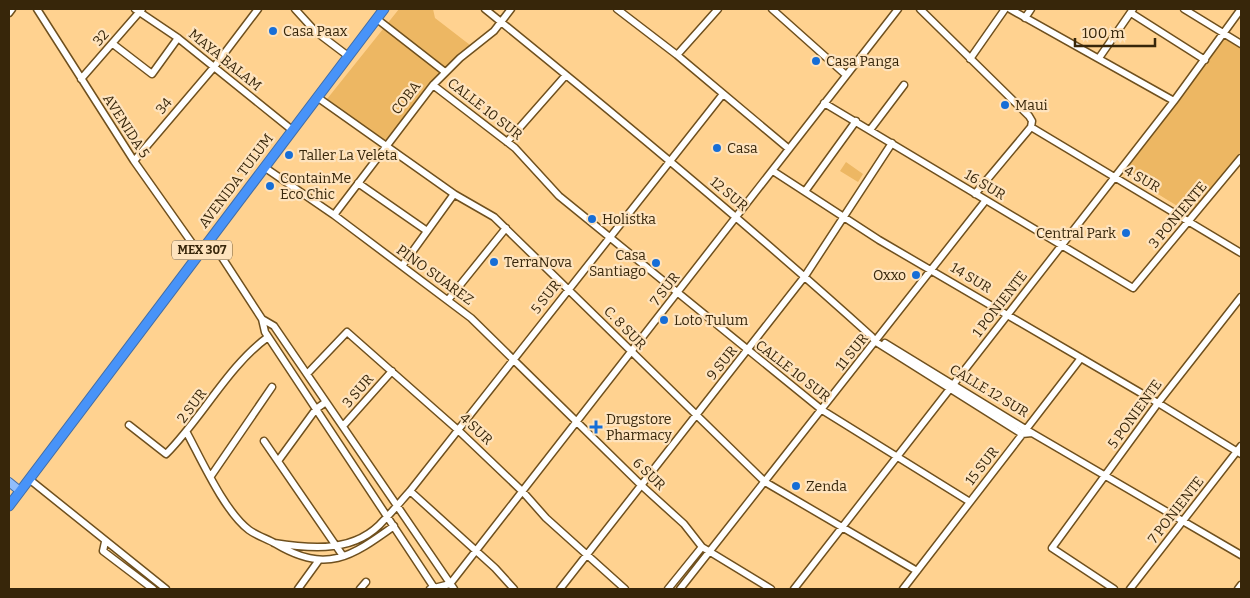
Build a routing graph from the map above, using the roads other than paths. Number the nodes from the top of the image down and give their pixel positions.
1 (12, 9) edge
2 (37, 9) edge
3 (258, 9) edge
4 (295, 9) edge
5 (384, 9) edge
6 (486, 9) edge
7 (511, 9) edge
8 (617, 9) edge
9 (718, 9) edge
10 (772, 9) edge
11 (898, 9) edge
12 (920, 9) edge
13 (1005, 9) edge
14 (1010, 9) edge
15 (1031, 9) edge
16 (1184, 9) edge
17 (1241, 9) edge
18 (139, 10) edge
19 (1132, 11) edge
20 (9, 13) edge
21 (1025, 18) junction
22 (377, 19) junction
23 (501, 22) junction
24 (1224, 33) junction
25 (178, 38) junction
26 (113, 44) junction
27 (1241, 44) edge
28 (677, 55) junction
29 (348, 56) junction
30 (1099, 58) junction
31 (970, 59) junction
32 (1205, 60) junction
33 (214, 67) junction
34 (445, 72) junction
35 (566, 75) junction
36 (846, 75) junction
37 (81, 79) junction
38 (433, 85) junction
39 (904, 86) dead end
40 (723, 94) junction
41 (316, 97) junction
42 (1174, 101) junction
43 (824, 103) junction
44 (856, 121) junction
45 (1032, 124) junction
46 (292, 130) junction
47 (870, 130) junction
48 (507, 142) junction
49 (892, 143) junction
50 (384, 146) junction
51 (789, 149) junction
52 (1241, 158) edge
53 (670, 161) junction
54 (134, 162) junction
55 (264, 167) junction
56 (773, 171) junction
57 (1115, 178) junction
58 (358, 183) junction
59 (806, 190) junction
60 (454, 194) junction
61 (975, 194) junction
62 (986, 200) junction
63 (334, 215) junction
64 (843, 216) junction
65 (737, 217) junction
66 (1189, 221) junction
67 (506, 228) junction
68 (426, 231) junction
69 (611, 237) junction
70 (210, 239) junction
71 (1061, 246) junction
72 (199, 253) junction
73 (1241, 253) edge
74 (402, 266) junction
75 (932, 270) junction
76 (805, 276) junction
77 (1133, 288) joint
78 (568, 289) junction
79 (678, 294) junction
80 (1241, 297) edge
81 (448, 300) junction
82 (1007, 315) junction
83 (262, 319) junction
84 (871, 336) joint
85 (268, 337) junction
86 (877, 341) junction
87 (748, 351) junction
88 (631, 354) junction
89 (1081, 358) junction
90 (514, 359) junction
91 (392, 371) junction
92 (307, 374) junction
93 (952, 386) junction
94 (272, 387) dead end
95 (326, 402) junction
96 (1158, 403) junction
97 (316, 409) junction
98 (822, 410) junction
99 (697, 414) junction
100 (577, 421) junction
101 (129, 425) dead end
102 (343, 426) junction
103 (458, 430) junction
104 (1027, 431) junction
105 (187, 434) junction
106 (264, 441) dead end
107 (1240, 451) edge
108 (898, 455) junction
109 (278, 461) junction
110 (1107, 475) junction
111 (211, 476) junction
112 (29, 479) junction
113 (9, 482) edge
114 (765, 482) junction
115 (641, 485) junction
116 (20, 491) junction
117 (410, 491) junction
118 (523, 492) junction
119 (970, 502) junction
120 (397, 505) junction
121 (9, 506) edge
122 (388, 515) junction
123 (1184, 520) junction
124 (394, 526) junction
125 (843, 527) junction
126 (105, 542) junction
127 (274, 543) junction
128 (337, 547) junction
129 (702, 548) junction
130 (474, 552) junction
131 (709, 552) junction
132 (587, 555) junction
133 (1241, 555) edge
134 (343, 556) junction
135 (319, 560) junction
136 (917, 572) junction
137 (366, 582) dead end
138 (1241, 585) edge
139 (452, 587) edge
140 (432, 588) edge
141 (153, 589) edge
142 (166, 589) edge
143 (298, 589) edge
144 (360, 589) edge
145 (514, 589) edge
146 (560, 589) edge
147 (625, 589) edge
148 (668, 589) edge
149 (680, 589) edge
150 (771, 589) edge
151 (794, 589) edge
152 (903, 589) edge
153 (1114, 589) edge
154 (1130, 589) edge
155 (1238, 589) edge

1 - 20 street
2 - 37 street, AVENIDA 5
3 - 33 street, 34
4 - 29 street
5 - 22 highway, AVENIDA TULUM / MEX 307
6 - 23 street, 12 SUR
7 - 23 street, COBA
8 - 28 street
9 - 28 street
10 - 36 street
11 - 36 street, 7 SUR
12 - 31 street, 4 SUR
13 - 31 street
14 - 21 street
15 - 21 street
16 - 24 street
17 - 24 street, 1 PONIENTE
18 - 25 street, MAYA BALAM
18 - 26 street, 32
19 - 30 street
19 - 32 street
21 - 30 street
22 - 29 highway, AVENIDA TULUM / MEX 307
22 - 34 street
23 - 34 street, COBA
23 - 35 street, 12 SUR
24 - 27 street
24 - 32 street, 1 PONIENTE
25 - 26 street
25 - 33 street, MAYA BALAM
26 - 37 street, 32
28 - 40 street
29 - 41 highway, AVENIDA TULUM / MEX 307
30 - 42 street
31 - 45 street, 4 SUR
32 - 42 street, 1 PONIENTE
33 - 46 street, MAYA BALAM
33 - 54 street, 34
34 - 38 street, COBA
35 - 48 street
35 - 53 street, 12 SUR
36 - 43 street, 7 SUR
37 - 54 street, AVENIDA 5
38 - 48 street, CALLE 10 SUR
38 - 50 street, COBA
39 - 47 street
40 - 51 street
40 - 53 street, 5 SUR
41 - 46 highway, AVENIDA TULUM / MEX 307
41 - 50 street, C. 8 SUR
42 - 57 street, 1 PONIENTE
43 - 44 street, 16 SUR
43 - 51 street, 7 SUR
44 - 47 street, 16 SUR
44 - 59 street
45 - 57 street, 4 SUR
45 - 61 street
46 - 55 highway, AVENIDA TULUM / MEX 307
47 - 49 street, 16 SUR
48 - 69 street, CALLE 10 SUR
49 - 61 street, 16 SUR
49 - 64 street, 9 SUR
50 - 58 street, COBA
50 - 60 street, C. 8 SUR
51 - 56 street, 7 SUR
52 - 66 street, 3 PONIENTE
53 - 65 street, 12 SUR
53 - 69 street, 5 SUR
54 - 72 street, AVENIDA 5
55 - 63 street, PINO SUAREZ
55 - 70 highway, AVENIDA TULUM / MEX 307
56 - 59 street, 14 SUR
56 - 65 street, 7 SUR
57 - 66 street, 4 SUR
57 - 71 street, 1 PONIENTE
58 - 63 street, COBA
58 - 68 street
59 - 64 street, 14 SUR
60 - 67 street, C. 8 SUR
60 - 68 street
61 - 62 street, 16 SUR
62 - 71 street, 16 SUR
62 - 75 street, 11 SUR
63 - 74 street, PINO SUAREZ
64 - 75 street, 14 SUR
64 - 76 street, 9 SUR
65 - 76 street, 12 SUR
65 - 79 street, 7 SUR
66 - 73 street, 4 SUR
66 - 77 street, 3 PONIENTE
67 - 78 street, C. 8 SUR
67 - 81 street
68 - 74 street
69 - 78 street, 5 SUR
69 - 79 street, CALLE 10 SUR
70 - 72 highway, AVENIDA TULUM / MEX 307
70 - 83 street
71 - 77 street, 16 SUR
71 - 82 street, 1 PONIENTE
72 - 112 highway, AVENIDA TULUM / MEX 307
74 - 81 street, PINO SUAREZ
75 - 82 street, 14 SUR
75 - 86 street, 11 SUR
76 - 84 street, 12 SUR
76 - 87 street, 9 SUR
78 - 88 street, C. 8 SUR
78 - 90 street, 5 SUR
79 - 87 street, CALLE 10 SUR
79 - 88 street, 7 SUR
80 - 96 street, 5 PONIENTE
81 - 90 street, PINO SUAREZ
82 - 89 street, 14 SUR
82 - 93 street, 1 PONIENTE
83 - 85 street
83 - 92 street
84 - 86 street, CALLE 12 SUR
85 - 97 street
85 - 105 street, 2 SUR
86 - 93 street, CALLE 12 SUR
86 - 98 street, 11 SUR
87 - 98 street, CALLE 10 SUR
87 - 99 street, 9 SUR
88 - 99 street, C. 8 SUR
88 - 100 street, 7 SUR
89 - 96 street, 14 SUR
89 - 104 street, 15 SUR
90 - 100 street, PINO SUAREZ
90 - 103 street, 5 SUR
91 - 92 street, 4 SUR
91 - 102 street, 3 SUR
91 - 103 street, 4 SUR
92 - 95 street
93 - 104 street, CALLE 12 SUR
93 - 108 street, 1 PONIENTE
94 - 111 street
95 - 97 street
95 - 102 street
96 - 107 street, 14 SUR
96 - 110 street, 5 PONIENTE
97 - 109 street
97 - 122 street
98 - 108 street, CALLE 10 SUR
98 - 114 street, 11 SUR
99 - 114 street, C. 8 SUR
99 - 115 street, 9 SUR
100 - 115 street, 6 SUR
100 - 118 street, 7 SUR
101 - 105 street, 2 SUR
102 - 120 street
103 - 117 street, 5 SUR
103 - 118 street, 4 SUR
104 - 110 street, CALLE 12 SUR
104 - 119 street, 15 SUR
105 - 111 street
106 - 109 street
107 - 123 street, 7 PONIENTE
108 - 119 street, CALLE 10 SUR
108 - 125 street, 1 PONIENTE
109 - 128 street
110 - 123 street, CALLE 12 SUR
110 - 153 street, 5 PONIENTE
111 - 127 street
112 - 116 highway, AVENIDA TULUM / MEX 307
112 - 126 street
113 - 116 main road
114 - 125 street, C. 8 SUR
114 - 131 street, 11 SUR
115 - 129 street, 6 SUR
115 - 132 street, 9 SUR
116 - 121 highway, MEX 307
117 - 120 street, 5 SUR
117 - 130 street
118 - 130 street, 7 SUR
118 - 132 street, 4 SUR
119 - 136 street, 15 SUR
120 - 122 street, 5 SUR
120 - 139 street
122 - 124 street
122 - 128 street, 5 SUR
123 - 133 street, CALLE 12 SUR
123 - 154 street, 7 PONIENTE
124 - 134 street
124 - 140 street
125 - 136 street, C. 8 SUR
125 - 151 street, 1 PONIENTE
126 - 141 street
126 - 142 street
127 - 128 street
127 - 135 street
128 - 134 street
129 - 131 street
129 - 148 street
130 - 139 street, 7 SUR
130 - 145 street
131 - 149 street, 11 SUR
131 - 150 street
132 - 146 street, 9 SUR
132 - 147 street, 4 SUR
134 - 135 street
135 - 143 street
136 - 152 street, 15 SUR
137 - 144 street
138 - 155 street
139 - 140 street

